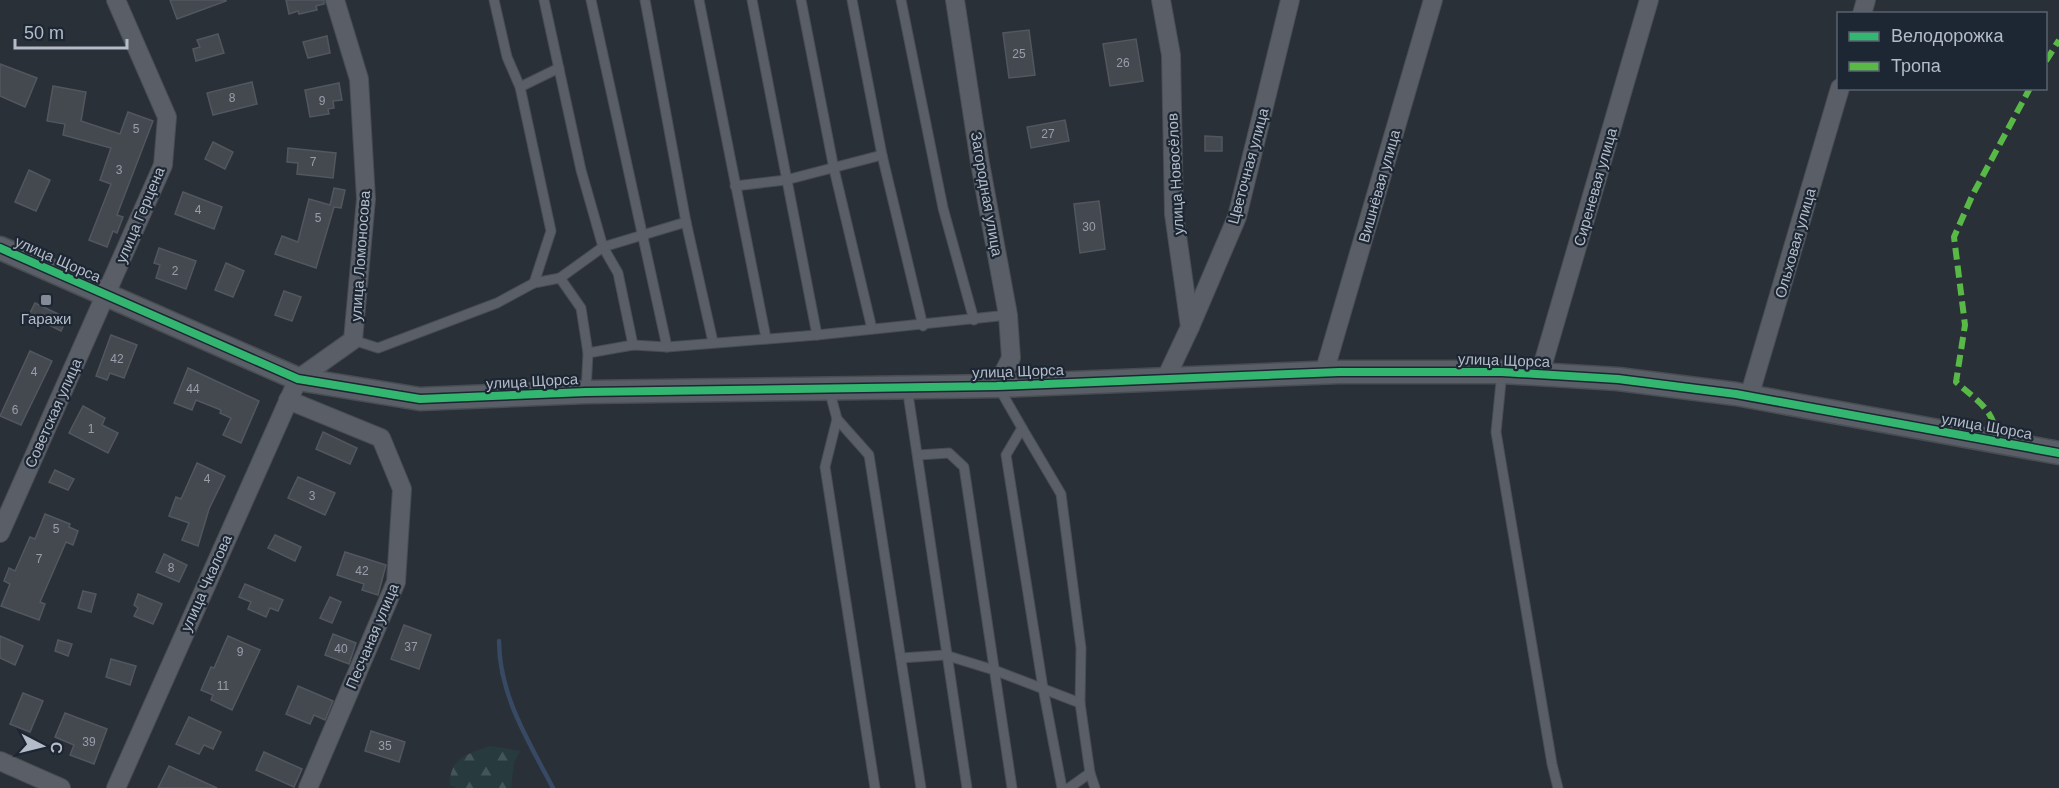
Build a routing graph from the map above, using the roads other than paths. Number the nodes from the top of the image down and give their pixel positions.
1 (116, 0) edge
2 (335, 0) edge
3 (494, 0) edge
4 (544, 0) edge
5 (591, 0) edge
6 (645, 0) edge
7 (699, 0) edge
8 (752, 0) edge
9 (801, 0) edge
10 (852, 0) edge
11 (901, 0) edge
12 (955, 0) edge
13 (1161, 0) edge
14 (1290, 0) edge
15 (1433, 0) edge
16 (1649, 0) edge
17 (559, 68) junction
18 (520, 87) junction
19 (1839, 90) edge
20 (882, 155) junction
21 (834, 168) junction
22 (786, 180) junction
23 (735, 186) junction
24 (686, 222) junction
25 (640, 234) junction
26 (603, 247) junction
27 (0, 248) edge
28 (560, 278) junction
29 (534, 283) junction
30 (106, 294) junction
31 (1008, 315) junction
32 (974, 320) junction
33 (923, 326) junction
34 (1190, 327) junction
35 (872, 329) junction
36 (817, 335) junction
37 (766, 338) junction
38 (353, 340) junction
39 (713, 342) junction
40 (633, 345) junction
41 (667, 347) junction
42 (588, 353) junction
43 (1324, 372) junction
44 (1502, 372) junction
45 (1540, 374) junction
46 (1167, 378) junction
47 (298, 379) junction
48 (998, 386) junction
49 (829, 387) junction
50 (907, 387) junction
51 (586, 392) junction
52 (1749, 397) junction
53 (288, 400) junction
54 (837, 419) junction
55 (1022, 428) junction
56 (2059, 453) edge
57 (918, 455) junction
58 (4, 514) edge
59 (0, 533) edge
60 (945, 655) junction
61 (901, 658) junction
62 (994, 670) junction
63 (1043, 688) junction
64 (1080, 703) junction
65 (0, 761) edge
66 (1090, 773) junction
67 (61, 788) edge
68 (116, 788) edge
69 (308, 788) edge
70 (875, 788) edge
71 (921, 788) edge
72 (967, 788) edge
73 (1012, 788) edge
74 (1062, 788) edge
75 (1069, 788) edge
76 (1095, 788) edge
77 (1558, 788) edge

1 - 30 street, улица Герцена
2 - 38 street, улица Ломоносова
3 - 18 lane
4 - 17 lane
5 - 25 lane
6 - 24 lane
7 - 23 lane
8 - 22 lane
9 - 21 lane
10 - 20 lane
11 - 32 lane
12 - 31 street, Загородная улица
13 - 34 street, улица Новосёлов
14 - 34 street, Цветочная улица
15 - 43 street, Вишнёвая улица
16 - 45 street, Сиреневая улица
17 - 18 lane
17 - 26 lane
18 - 29 lane
19 - 52 street, Ольховая улица
20 - 21 lane
20 - 33 lane
21 - 22 lane
21 - 35 lane
22 - 23 lane
22 - 36 lane
23 - 37 lane
24 - 25 lane
24 - 39 lane
25 - 26 lane
25 - 41 lane
26 - 28 lane
26 - 40 lane
27 - 30 street, улица Щорса
28 - 29 lane
28 - 42 lane
29 - 38 lane
30 - 47 street, улица Щорса
30 - 58 street, Советская улица
31 - 32 lane
31 - 48 street, Загородная улица
32 - 33 lane
33 - 35 lane
34 - 46 street
35 - 36 lane
36 - 37 lane
37 - 39 lane
38 - 47 street, улица Ломоносова
39 - 41 lane
40 - 41 lane
40 - 42 lane
42 - 51 lane
43 - 44 street, улица Щорса
43 - 46 street, улица Щорса
44 - 45 street, улица Щорса
44 - 77 lane
45 - 52 street, улица Щорса
46 - 48 street, улица Щорса
47 - 51 street, улица Щорса
47 - 53 street, улица Чкалова
48 - 50 street, улица Щорса
48 - 55 lane
49 - 50 street, улица Щорса
49 - 51 street, улица Щорса
49 - 54 lane
50 - 57 lane
52 - 56 street, улица Щорса
53 - 68 street, улица Чкалова
53 - 69 street, Песчаная улица
54 - 61 lane
54 - 70 lane
55 - 63 lane
55 - 64 lane
57 - 60 lane
57 - 62 lane
58 - 59 street, Советская улица
60 - 61 lane
60 - 62 lane
60 - 72 lane
61 - 71 lane
62 - 63 lane
62 - 73 lane
63 - 64 lane
63 - 74 lane
64 - 66 lane
65 - 67 street
66 - 75 lane
66 - 76 lane

